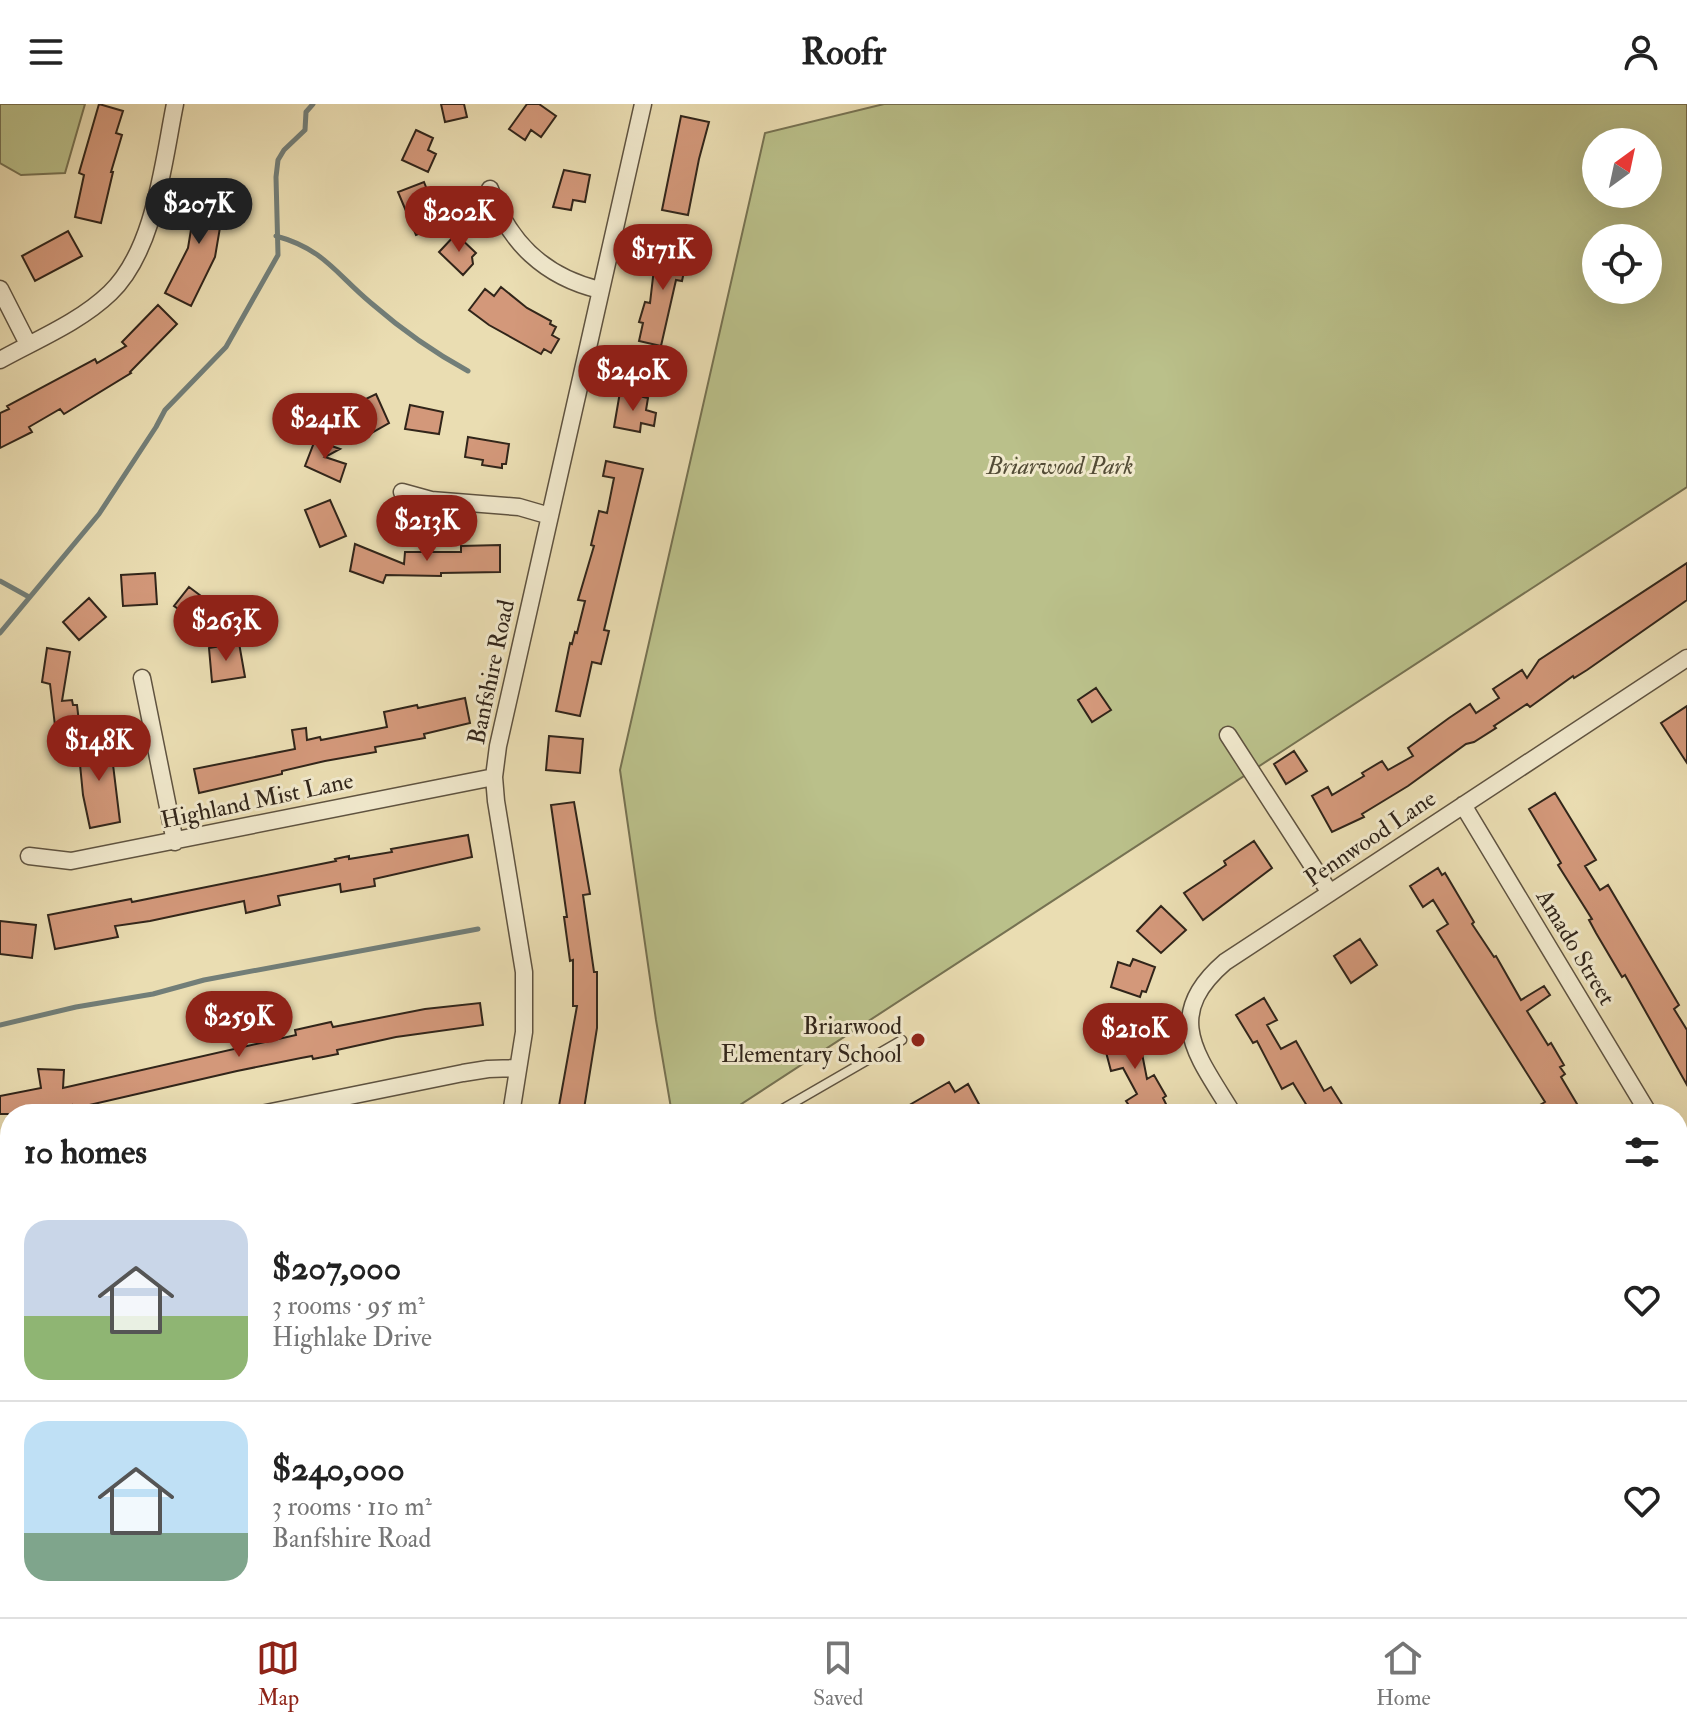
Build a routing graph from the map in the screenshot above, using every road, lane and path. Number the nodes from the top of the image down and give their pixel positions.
1 (175, 104) edge
2 (643, 104) edge
3 (490, 189) dead end
4 (0, 289) edge
5 (600, 290) junction
6 (28, 344) junction
7 (0, 360) edge
8 (402, 492) dead end
9 (550, 516) junction
10 (1687, 658) edge
11 (142, 678) dead end
12 (1228, 735) dead end
13 (494, 777) junction
14 (1463, 805) junction
15 (175, 842) junction
16 (29, 856) dead end
17 (1330, 893) junction
18 (902, 1040) dead end
19 (518, 1068) junction
20 (310, 1104) edge
21 (513, 1104) edge
22 (791, 1104) edge
23 (1227, 1104) edge
24 (1643, 1104) edge

1 - 6 street
2 - 5 street, Banfshire Road
3 - 5 street
4 - 6 street
5 - 9 street, Banfshire Road
6 - 7 street
8 - 9 street
9 - 13 street, Banfshire Road
10 - 14 street, Pennwood Lane
11 - 15 street
12 - 17 street
13 - 15 street, Highland Mist Lane
13 - 19 street, Banfshire Road
14 - 17 street, Pennwood Lane
14 - 24 street, Amado Street
15 - 16 street, Highland Mist Lane
17 - 23 street, Pennwood Lane
18 - 22 lane
19 - 20 street
19 - 21 street, Banfshire Road

